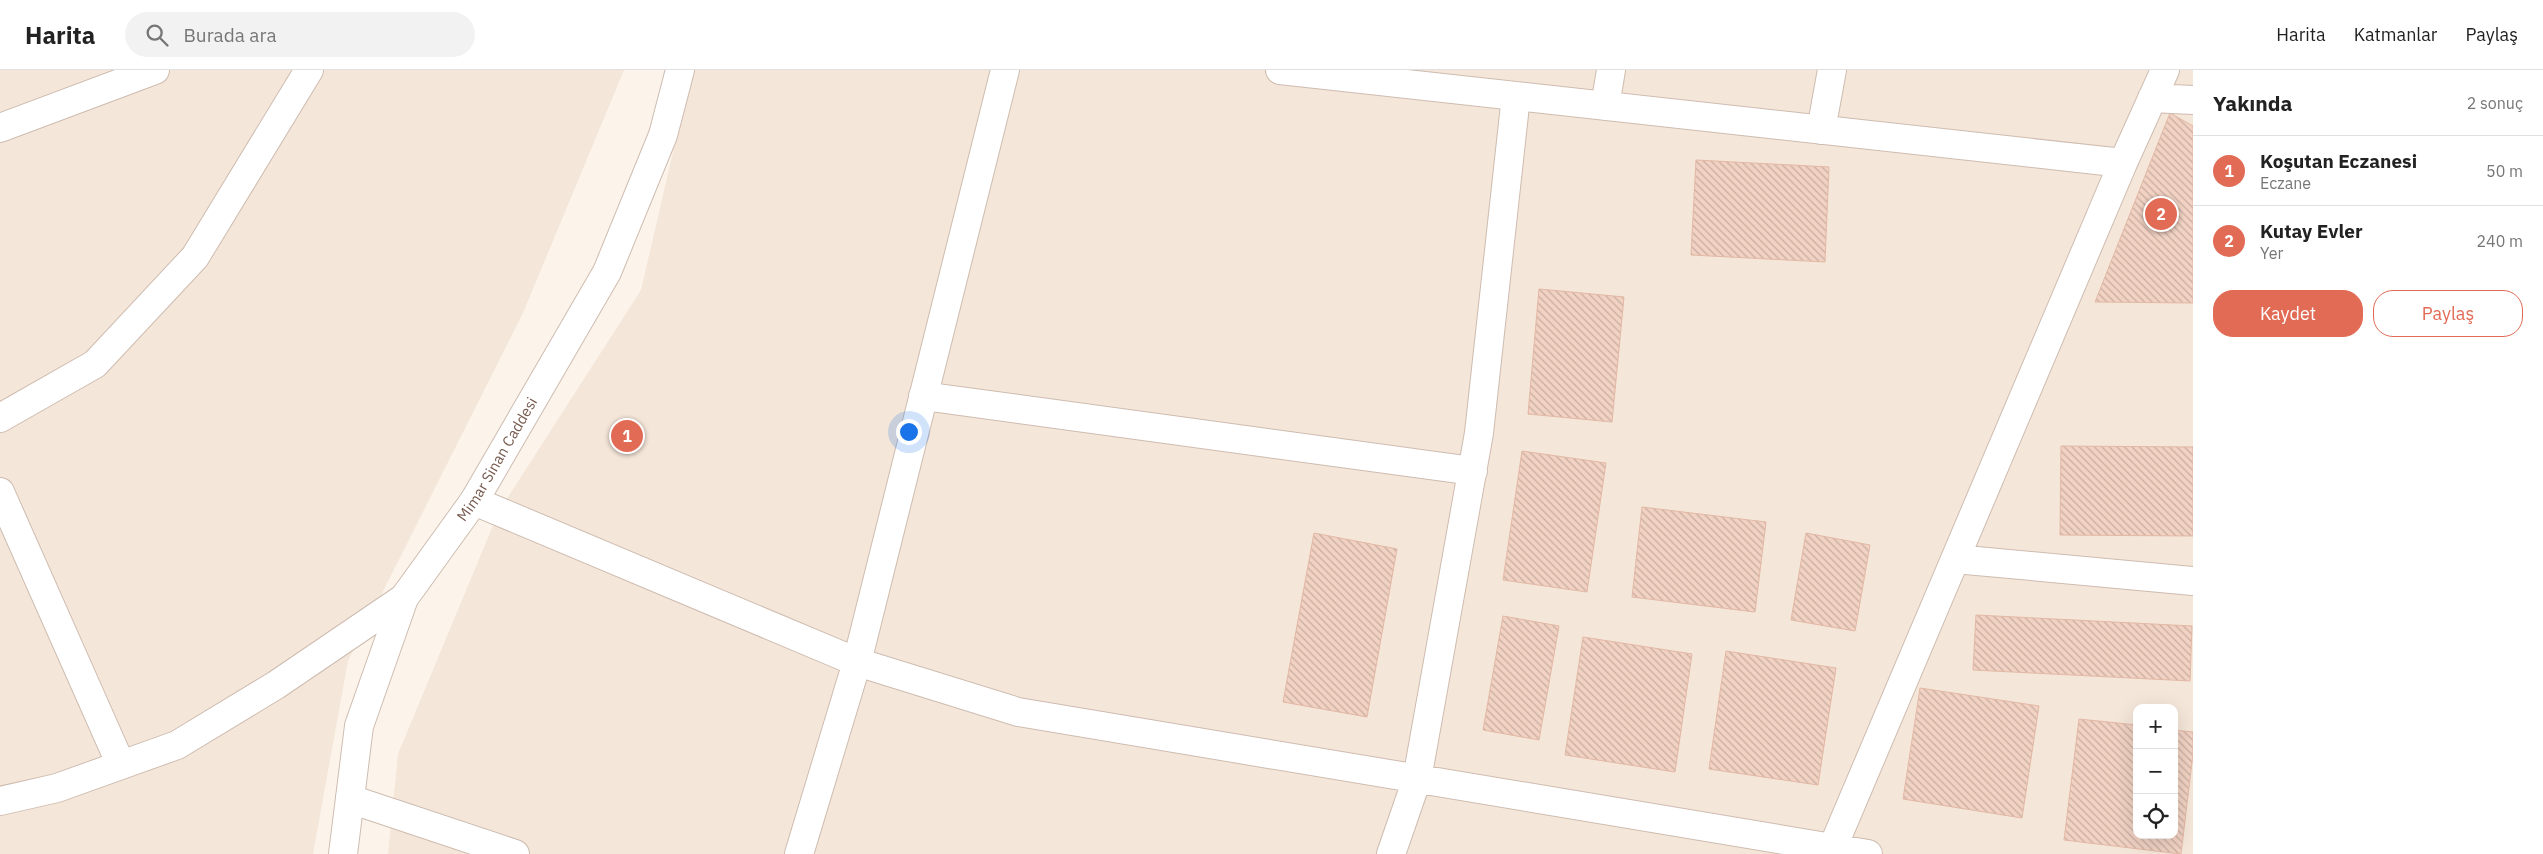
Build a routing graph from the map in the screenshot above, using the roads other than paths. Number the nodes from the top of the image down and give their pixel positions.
1 (155, 70) edge
2 (309, 70) edge
3 (680, 70) edge
4 (1005, 70) edge
5 (1280, 70) edge
6 (1611, 70) edge
7 (1832, 70) edge
8 (2165, 70) edge
9 (1316, 72) edge
10 (1516, 96) junction
11 (2152, 98) junction
12 (2193, 100) edge
13 (1605, 106) junction
14 (0, 128) edge
15 (1821, 130) junction
16 (2123, 163) junction
17 (923, 396) junction
18 (0, 418) edge
19 (1473, 471) junction
20 (0, 492) edge
21 (474, 501) junction
22 (1955, 559) junction
23 (2193, 581) edge
24 (404, 598) junction
25 (857, 662) junction
26 (121, 765) junction
27 (1417, 779) junction
28 (350, 799) junction
29 (0, 801) edge
30 (1832, 852) edge
31 (343, 854) edge
32 (515, 854) edge
33 (800, 854) edge
34 (1391, 854) edge
35 (1868, 854) edge

1 - 14 street
2 - 18 street
3 - 21 street, Mimar Sinan Caddesi
4 - 17 street
5 - 9 street
6 - 13 street
7 - 15 street
8 - 11 street
9 - 10 street
10 - 13 street
10 - 19 street
11 - 12 street
11 - 16 street
13 - 15 street
15 - 16 street
16 - 22 street
17 - 19 street
17 - 25 street
19 - 27 street
20 - 26 street
21 - 24 street, Mimar Sinan Caddesi
21 - 25 street
22 - 23 street
22 - 30 street
24 - 26 street
24 - 28 street, Mimar Sinan Caddesi
25 - 27 street
25 - 33 street
26 - 29 street
27 - 30 street
27 - 34 street
28 - 31 street, Mimar Sinan Caddesi
28 - 32 street
30 - 35 street

